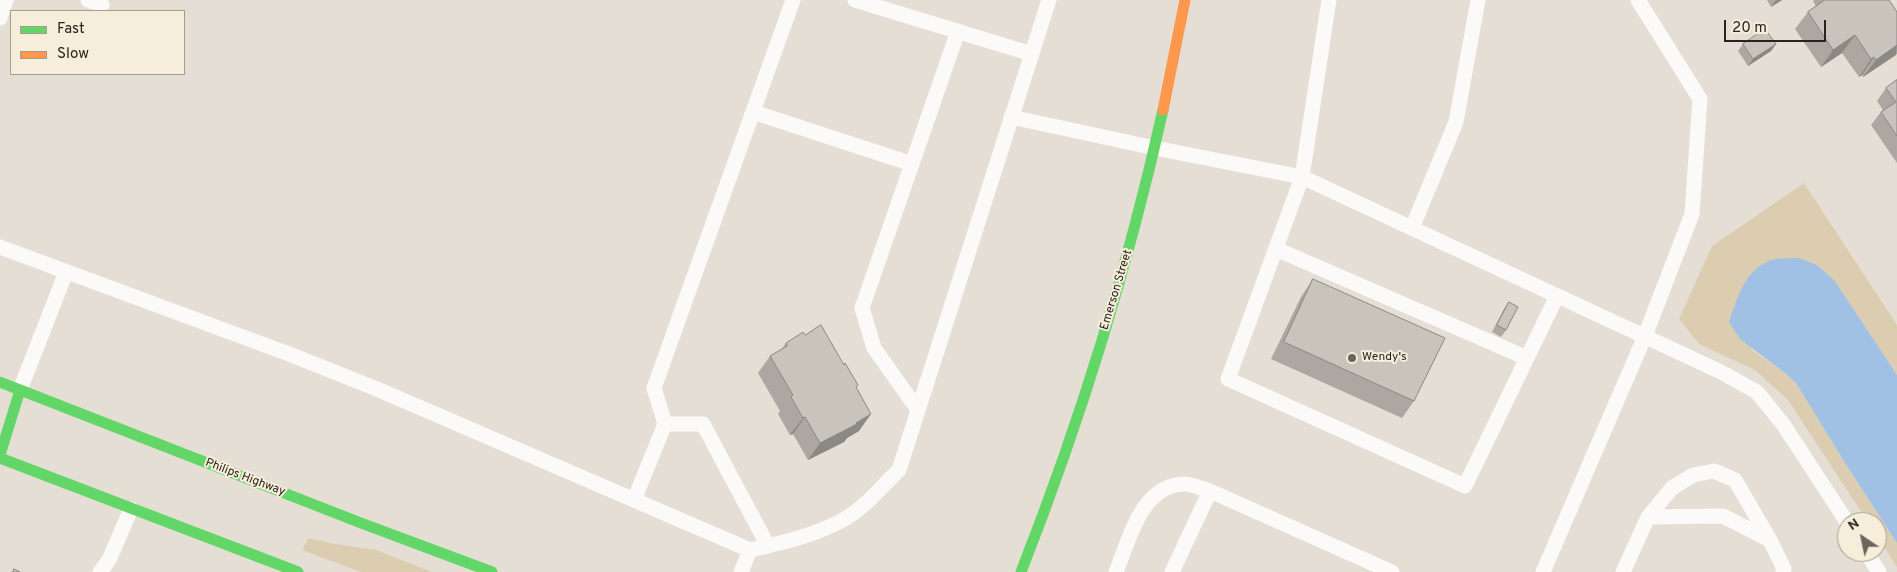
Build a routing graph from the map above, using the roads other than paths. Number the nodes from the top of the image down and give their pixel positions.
1 (6, 0) edge
2 (793, 0) edge
3 (855, 0) edge
4 (1049, 0) edge
5 (1186, 0) edge
6 (1329, 0) edge
7 (1478, 0) edge
8 (1638, 0) edge
9 (0, 18) edge
10 (958, 31) junction
11 (1032, 54) junction
12 (753, 112) junction
13 (1012, 117) junction
14 (1155, 148) junction
15 (912, 164) junction
16 (1302, 177) junction
17 (1412, 228) junction
18 (0, 247) edge
19 (1276, 250) junction
20 (66, 272) junction
21 (1557, 296) junction
22 (1645, 336) junction
23 (1527, 358) junction
24 (0, 382) edge
25 (20, 390) junction
26 (918, 410) junction
27 (665, 424) junction
28 (0, 456) edge
29 (1210, 491) junction
30 (634, 500) junction
31 (131, 509) junction
32 (1840, 512) edge
33 (1648, 517) junction
34 (1770, 540) junction
35 (768, 546) junction
36 (750, 550) junction
37 (100, 572) edge
38 (298, 572) edge
39 (492, 572) edge
40 (741, 572) edge
41 (1021, 572) edge
42 (1116, 572) edge
43 (1172, 572) edge
44 (1392, 572) edge
45 (1544, 572) edge
46 (1623, 572) edge
47 (1783, 572) edge

1 - 9 lane
2 - 12 lane
3 - 10 lane
4 - 11 lane
5 - 14 main road, Emerson Street
6 - 16 lane
7 - 17 lane
8 - 22 lane
10 - 11 lane
10 - 15 lane
11 - 13 lane
12 - 15 lane
12 - 27 lane
13 - 14 lane
13 - 26 lane
14 - 16 lane
14 - 41 main road, Emerson Street
15 - 26 lane
16 - 17 lane
16 - 19 lane
17 - 21 lane
18 - 20 lane
19 - 23 lane
19 - 23 lane
20 - 25 lane
20 - 30 lane
21 - 22 lane
21 - 23 lane
22 - 32 lane
22 - 45 lane
24 - 25 main road, Philips Highway
25 - 28 main road
25 - 39 main road, Philips Highway
26 - 35 lane
27 - 30 lane
27 - 35 lane
28 - 31 main road
29 - 42 lane
29 - 43 lane
29 - 44 lane
30 - 36 lane
31 - 37 lane
31 - 38 main road
33 - 34 lane
33 - 34 lane
33 - 46 lane
34 - 47 lane
35 - 36 lane
36 - 40 lane

